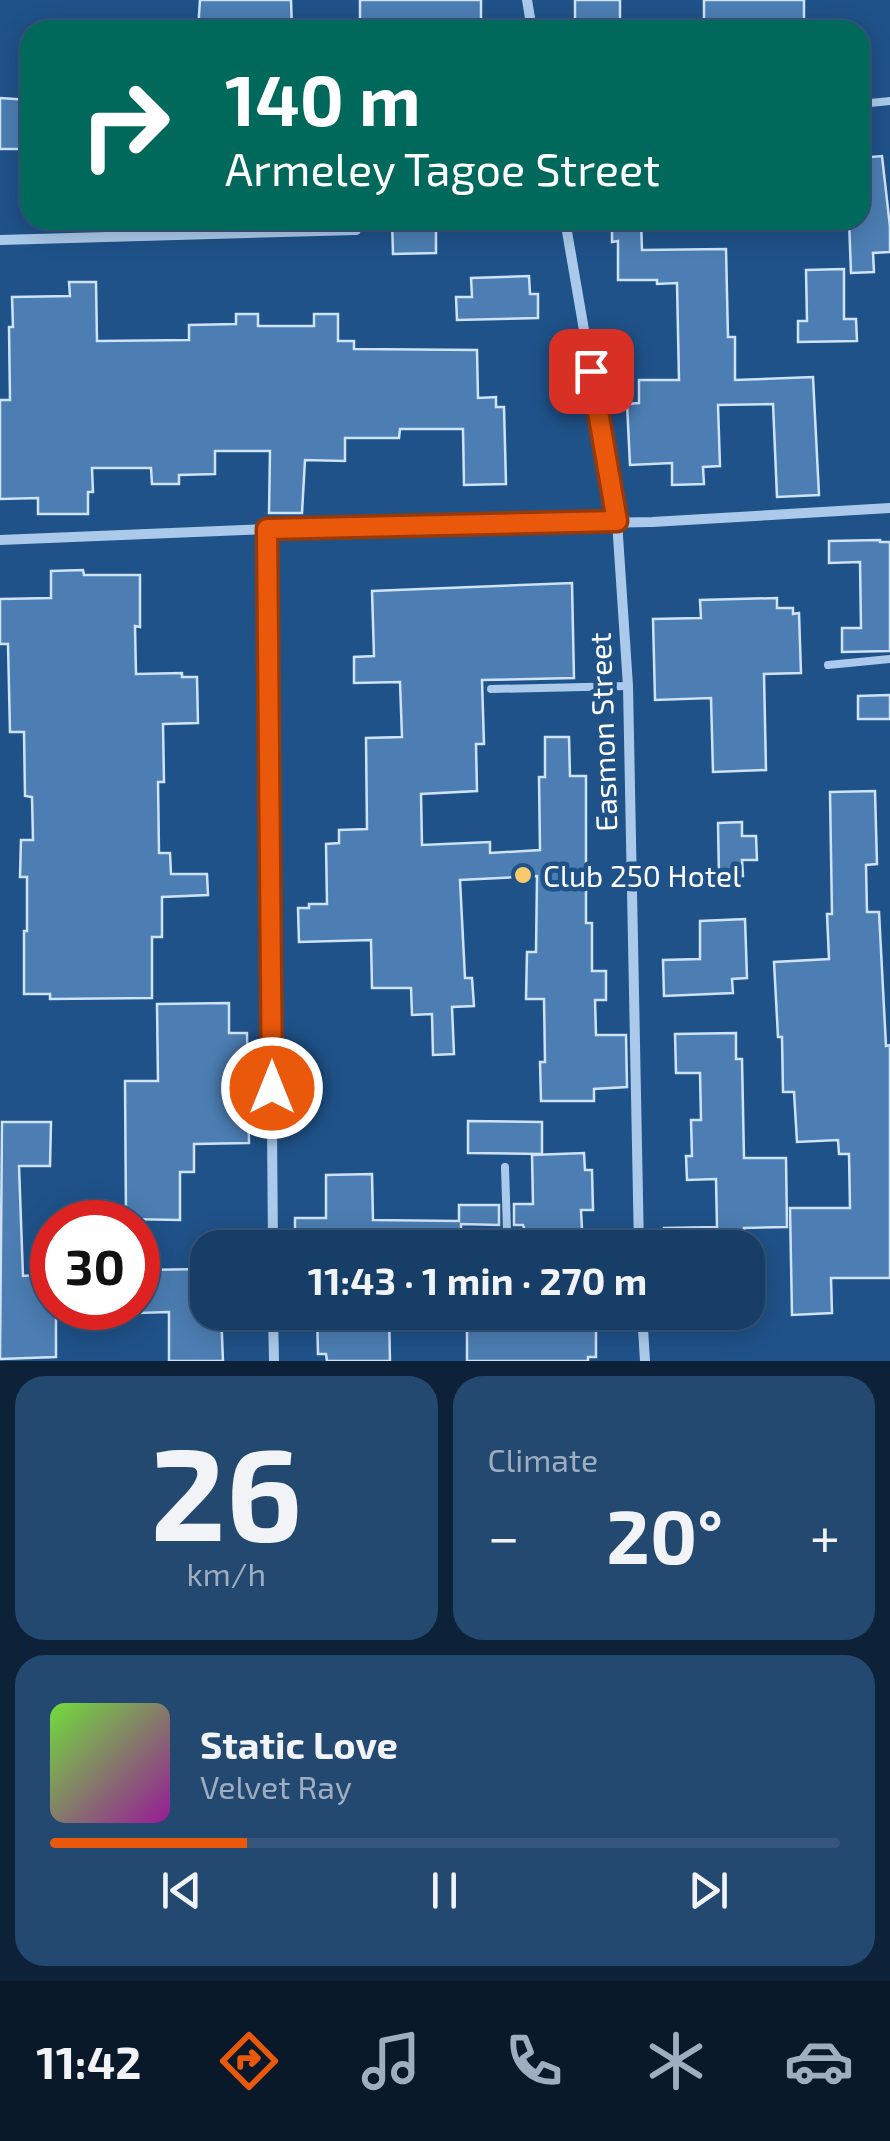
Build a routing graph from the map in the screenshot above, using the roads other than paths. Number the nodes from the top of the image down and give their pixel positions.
1 (356, 230) dead end
2 (567, 230) edge
3 (0, 240) edge
4 (890, 508) edge
5 (617, 521) junction
6 (267, 529) junction
7 (0, 540) edge
8 (890, 659) edge
9 (828, 665) dead end
10 (628, 686) junction
11 (492, 689) dead end
12 (505, 1167) dead end
13 (273, 1230) edge
14 (507, 1230) edge
15 (638, 1230) edge
16 (273, 1330) edge
17 (643, 1330) edge
18 (274, 1361) edge
19 (645, 1361) edge

1 - 3 street
2 - 5 street, Easmon Street
4 - 5 street
5 - 6 street
5 - 10 street, Easmon Street
6 - 7 street
6 - 13 street
8 - 9 lane
10 - 11 lane
10 - 15 street, Easmon Street
12 - 14 lane
16 - 18 street
17 - 19 street

